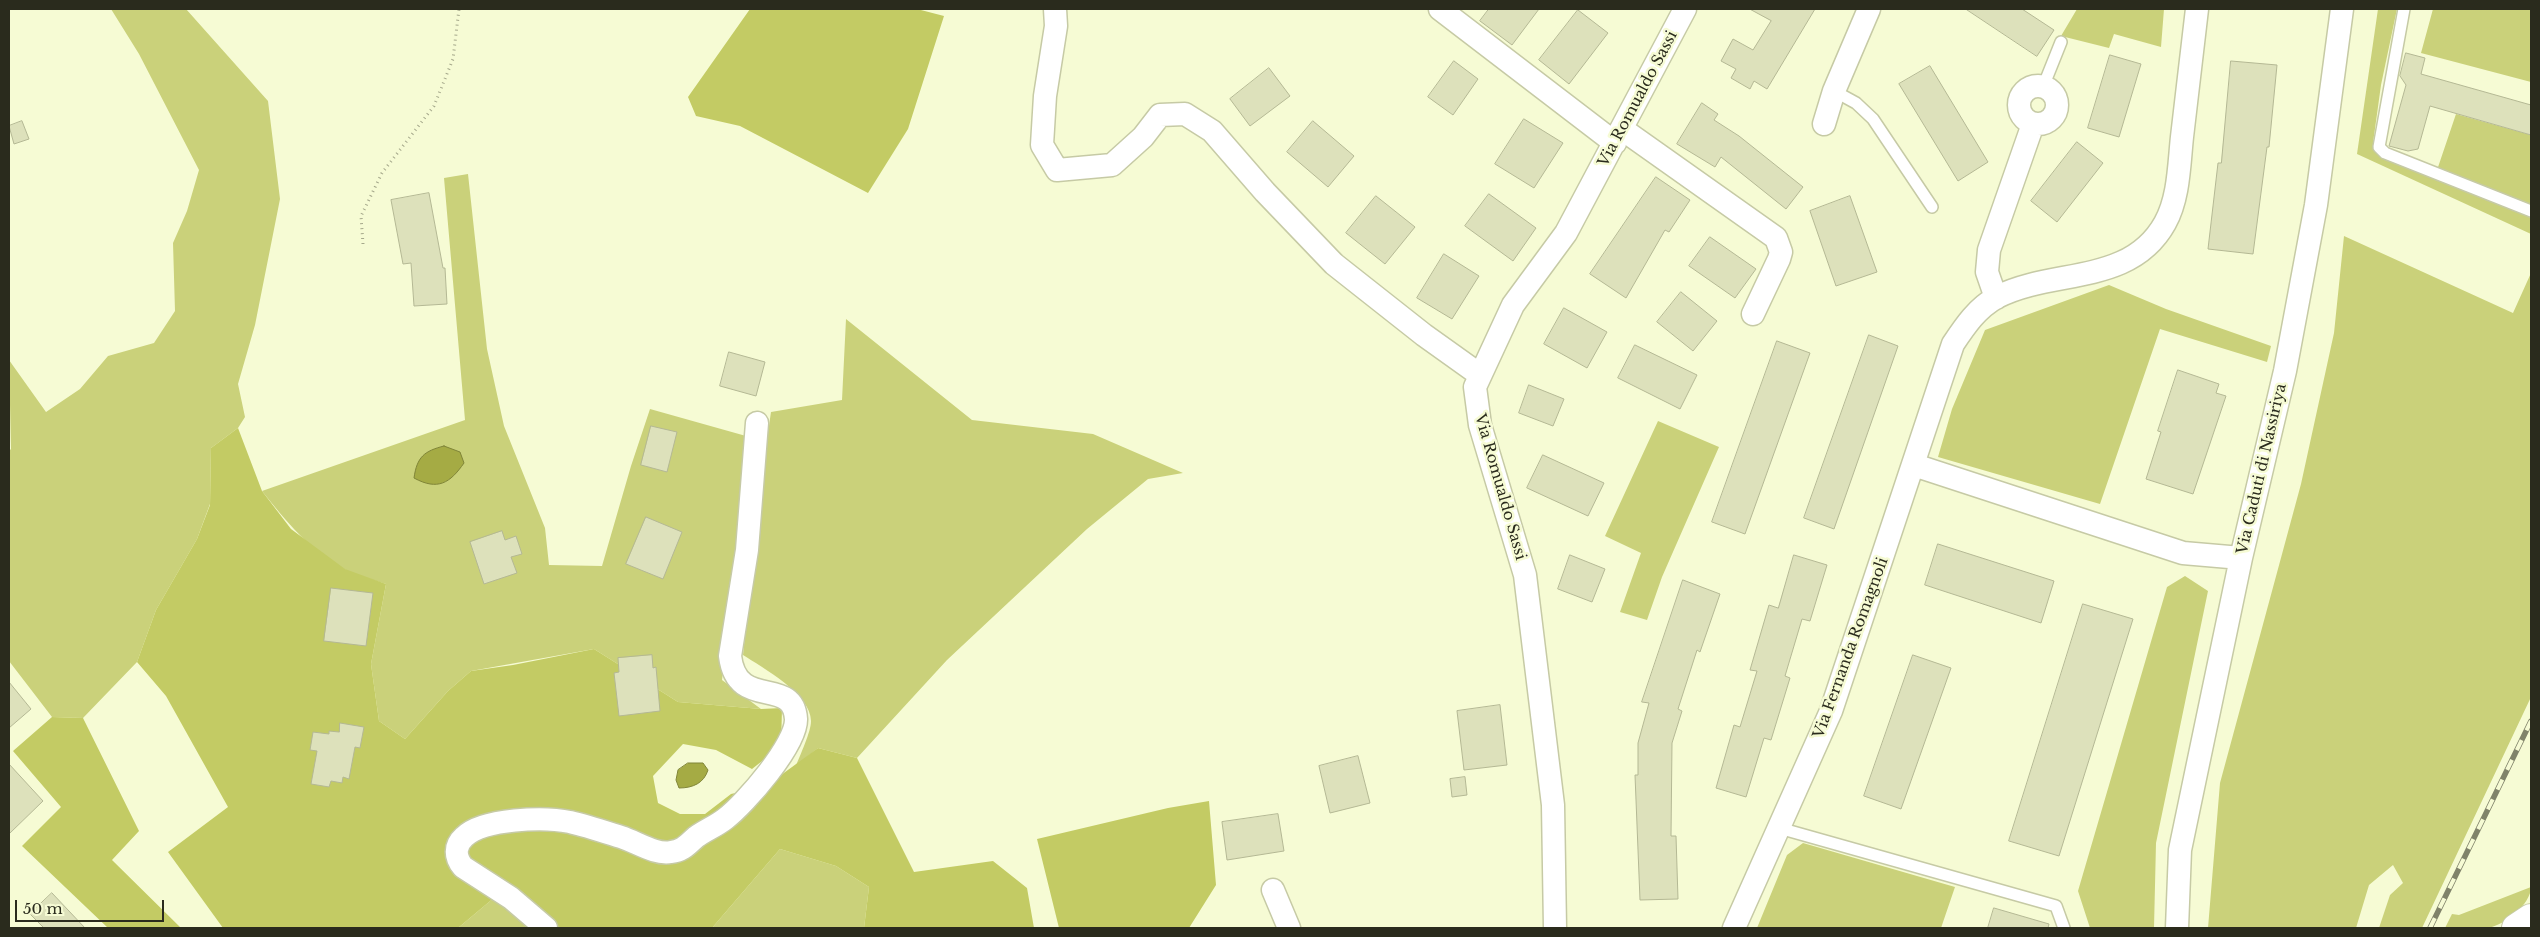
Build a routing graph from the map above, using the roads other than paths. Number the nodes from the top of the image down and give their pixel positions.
1 (1055, 9) edge
2 (1440, 9) edge
3 (1685, 9) edge
4 (1869, 9) edge
5 (2197, 9) edge
6 (2342, 9) edge
7 (2404, 9) edge
8 (2061, 42) dead end
9 (2043, 87) joint
10 (1834, 91) junction
11 (1824, 124) dead end
12 (1619, 136) junction
13 (1932, 207) dead end
14 (2531, 211) edge
15 (1996, 298) junction
16 (1753, 314) dead end
17 (1480, 375) junction
18 (757, 423) dead end
19 (1914, 465) junction
20 (2241, 558) junction
21 (1779, 828) junction
22 (1273, 890) dead end
23 (2531, 918) edge
24 (546, 928) edge
25 (1289, 928) edge
26 (1554, 928) edge
27 (1734, 928) edge
28 (2064, 928) edge
29 (2177, 928) edge
30 (2516, 928) edge

1 - 17 street
2 - 12 street
3 - 12 street, Via Romualdo Sassi
4 - 10 street
5 - 15 street, Via Fernanda Romagnoli
6 - 20 street, Via Caduti di Nassiriya
7 - 14 lane
8 - 9 lane
9 - 15 street
10 - 11 street
10 - 13 lane
12 - 16 street
12 - 17 street, Via Romualdo Sassi
15 - 19 street, Via Fernanda Romagnoli
17 - 26 street, Via Romualdo Sassi
18 - 24 street
19 - 20 street
19 - 21 street, Via Fernanda Romagnoli
20 - 29 street, Via Caduti di Nassiriya
21 - 27 street, Via Fernanda Romagnoli
21 - 28 lane
22 - 25 street
23 - 30 main road

